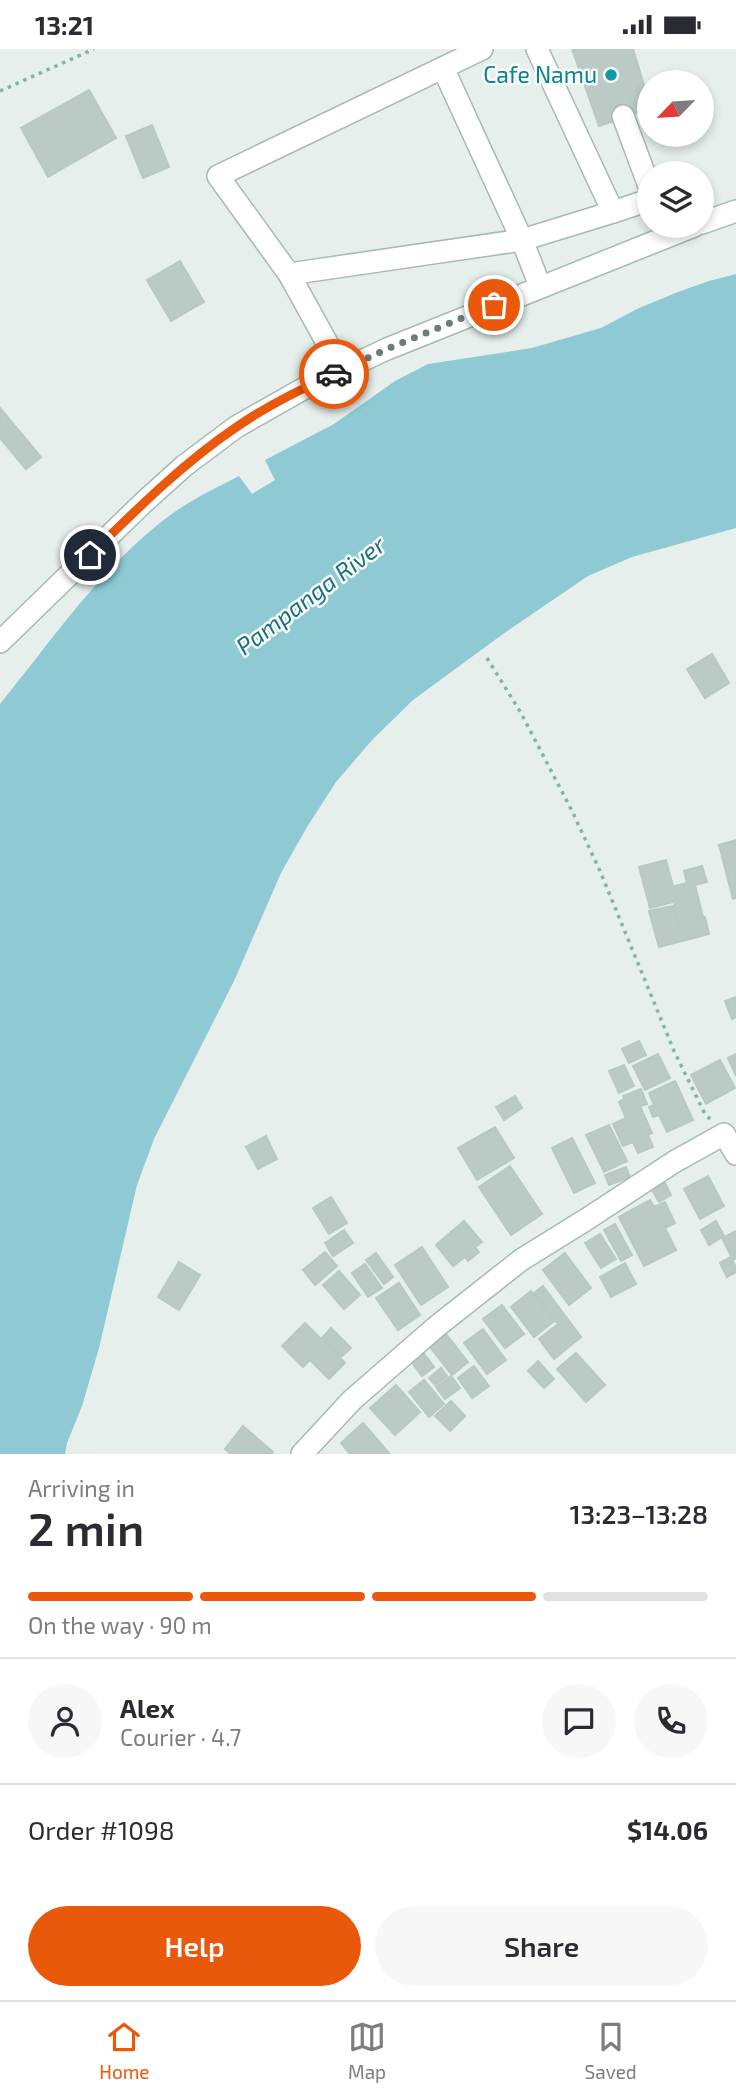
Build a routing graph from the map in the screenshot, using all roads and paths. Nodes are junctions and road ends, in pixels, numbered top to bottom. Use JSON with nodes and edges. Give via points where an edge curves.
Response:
{"nodes":[{"id":1,"x":94,"y":49,"type":"edge"},
{"id":2,"x":482,"y":49,"type":"edge"},
{"id":3,"x":537,"y":49,"type":"edge"},
{"id":4,"x":443,"y":68,"type":"junction"},
{"id":5,"x":0,"y":91,"type":"edge"},
{"id":6,"x":623,"y":116,"type":"dead end"},
{"id":7,"x":640,"y":161,"type":"edge"},
{"id":8,"x":637,"y":204,"type":"edge"},
{"id":9,"x":736,"y":211,"type":"edge"},
{"id":10,"x":613,"y":212,"type":"junction"},
{"id":11,"x":714,"y":219,"type":"edge"},
{"id":12,"x":663,"y":238,"type":"edge"},
{"id":13,"x":522,"y":240,"type":"junction"},
{"id":14,"x":289,"y":274,"type":"junction"},
{"id":15,"x":540,"y":286,"type":"junction"},
{"id":16,"x":342,"y":370,"type":"junction"},
{"id":17,"x":0,"y":642,"type":"edge"},
{"id":18,"x":486,"y":658,"type":"dead end"},
{"id":19,"x":730,"y":1131,"type":"edge"},
{"id":20,"x":736,"y":1154,"type":"edge"},
{"id":21,"x":302,"y":1454,"type":"edge"}],
"edges":[{"from":1,"to":5,"type":"path"},
{"from":2,"to":4,"type":"street"},
{"from":3,"to":10,"type":"street"},
{"from":4,"to":13,"type":"street"},
{"from":4,"to":14,"type":"street","via":[[218,176]]},
{"from":6,"to":7,"type":"street"},
{"from":8,"to":10,"type":"street"},
{"from":9,"to":11,"type":"street"},
{"from":10,"to":13,"type":"street"},
{"from":12,"to":15,"type":"street"},
{"from":13,"to":14,"type":"street"},
{"from":13,"to":15,"type":"street"},
{"from":14,"to":16,"type":"street"},
{"from":15,"to":16,"type":"street"},
{"from":16,"to":17,"type":"street","via":[[236,427],[184,466]]},
{"from":18,"to":19,"type":"path","via":[[521,713],[572,811],[705,1114]]},
{"from":19,"to":20,"type":"street"},
{"from":19,"to":21,"type":"street","via":[[521,1260],[352,1400]]}]}
